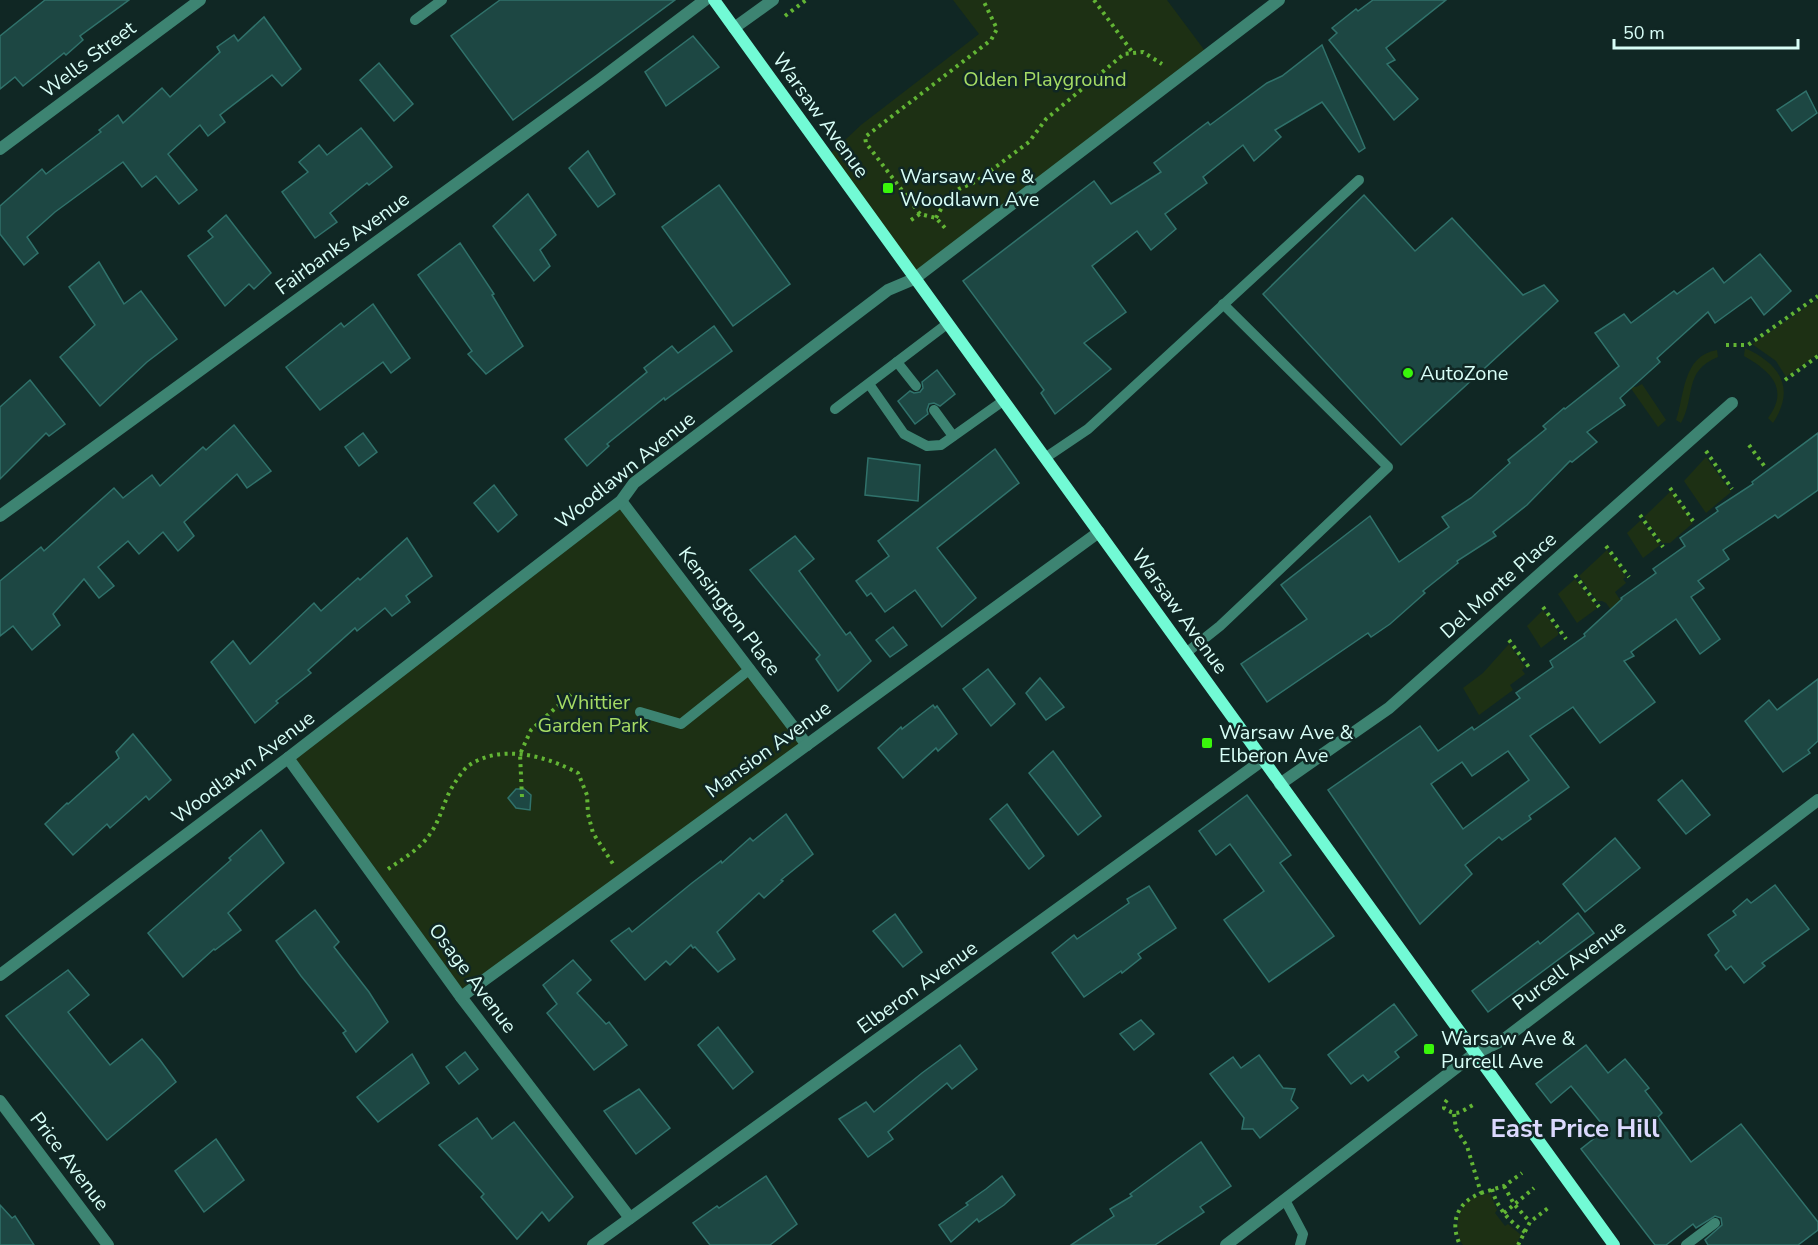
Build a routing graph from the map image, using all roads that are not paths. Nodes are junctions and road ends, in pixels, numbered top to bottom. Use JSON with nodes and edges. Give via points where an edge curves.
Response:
{"nodes":[{"id":1,"x":200,"y":0,"type":"edge"},
{"id":2,"x":442,"y":0,"type":"edge"},
{"id":3,"x":705,"y":0,"type":"edge"},
{"id":4,"x":714,"y":0,"type":"edge"},
{"id":5,"x":773,"y":0,"type":"edge"},
{"id":6,"x":1279,"y":0,"type":"edge"},
{"id":7,"x":415,"y":20,"type":"dead end"},
{"id":8,"x":734,"y":28,"type":"junction"},
{"id":9,"x":0,"y":149,"type":"edge"},
{"id":10,"x":1359,"y":180,"type":"dead end"},
{"id":11,"x":915,"y":279,"type":"junction"},
{"id":12,"x":1223,"y":304,"type":"junction"},
{"id":13,"x":947,"y":324,"type":"junction"},
{"id":14,"x":897,"y":362,"type":"junction"},
{"id":15,"x":869,"y":384,"type":"junction"},
{"id":16,"x":916,"y":386,"type":"dead end"},
{"id":17,"x":1003,"y":401,"type":"junction"},
{"id":18,"x":1732,"y":403,"type":"dead end"},
{"id":19,"x":835,"y":409,"type":"dead end"},
{"id":20,"x":934,"y":410,"type":"dead end"},
{"id":21,"x":953,"y":436,"type":"junction"},
{"id":22,"x":1045,"y":458,"type":"junction"},
{"id":23,"x":621,"y":501,"type":"junction"},
{"id":24,"x":0,"y":516,"type":"edge"},
{"id":25,"x":1099,"y":532,"type":"junction"},
{"id":26,"x":1186,"y":653,"type":"junction"},
{"id":27,"x":750,"y":669,"type":"junction"},
{"id":28,"x":640,"y":712,"type":"dead end"},
{"id":29,"x":807,"y":745,"type":"junction"},
{"id":30,"x":288,"y":758,"type":"junction"},
{"id":31,"x":1263,"y":760,"type":"junction"},
{"id":32,"x":1280,"y":784,"type":"junction"},
{"id":33,"x":1818,"y":800,"type":"edge"},
{"id":34,"x":0,"y":975,"type":"edge"},
{"id":35,"x":461,"y":997,"type":"junction"},
{"id":36,"x":1474,"y":1054,"type":"junction"},
{"id":37,"x":0,"y":1101,"type":"edge"},
{"id":38,"x":1285,"y":1200,"type":"junction"},
{"id":39,"x":630,"y":1218,"type":"junction"},
{"id":40,"x":1715,"y":1223,"type":"dead end"},
{"id":41,"x":108,"y":1245,"type":"edge"},
{"id":42,"x":593,"y":1245,"type":"edge"},
{"id":43,"x":1226,"y":1245,"type":"edge"},
{"id":44,"x":1300,"y":1245,"type":"edge"},
{"id":45,"x":1614,"y":1245,"type":"edge"},
{"id":46,"x":1686,"y":1245,"type":"edge"}],
"edges":[{"from":1,"to":9,"type":"street","name":"Wells Street"},
{"from":2,"to":7,"type":"lane"},
{"from":3,"to":24,"type":"street","name":"Fairbanks Avenue"},
{"from":4,"to":8,"type":"main road","name":"Warsaw Avenue"},
{"from":5,"to":8,"type":"street"},
{"from":6,"to":11,"type":"street","name":"Woodlawn Avenue"},
{"from":8,"to":11,"type":"main road","name":"Warsaw Avenue"},
{"from":10,"to":12,"type":"lane"},
{"from":11,"to":13,"type":"main road","name":"Warsaw Avenue"},
{"from":11,"to":23,"type":"street","name":"Woodlawn Avenue","via":[[888,290],[634,483]]},
{"from":12,"to":22,"type":"lane","via":[[1088,429]]},
{"from":12,"to":26,"type":"lane","via":[[1388,467],[1220,626]]},
{"from":13,"to":14,"type":"lane"},
{"from":13,"to":17,"type":"main road","name":"Warsaw Avenue"},
{"from":14,"to":15,"type":"lane"},
{"from":14,"to":16,"type":"lane"},
{"from":15,"to":19,"type":"lane"},
{"from":15,"to":21,"type":"lane","via":[[906,435],[927,446],[941,445]]},
{"from":17,"to":21,"type":"lane"},
{"from":17,"to":22,"type":"main road","name":"Warsaw Avenue"},
{"from":18,"to":32,"type":"street","name":"Del Monte Place","via":[[1389,708]]},
{"from":20,"to":21,"type":"lane"},
{"from":22,"to":25,"type":"main road","name":"Warsaw Avenue"},
{"from":23,"to":27,"type":"street","name":"Kensington Place"},
{"from":23,"to":30,"type":"street","name":"Woodlawn Avenue"},
{"from":25,"to":26,"type":"main road","name":"Warsaw Avenue"},
{"from":25,"to":29,"type":"street","name":"Mansion Avenue"},
{"from":26,"to":31,"type":"main road","name":"Warsaw Avenue"},
{"from":27,"to":28,"type":"lane","via":[[681,724]]},
{"from":27,"to":29,"type":"street","name":"Kensington Place"},
{"from":29,"to":35,"type":"street","name":"Mansion Avenue"},
{"from":30,"to":34,"type":"street","name":"Woodlawn Avenue"},
{"from":30,"to":35,"type":"street","name":"Osage Avenue"},
{"from":31,"to":32,"type":"main road","name":"Warsaw Avenue"},
{"from":31,"to":39,"type":"street","name":"Elberon Avenue"},
{"from":32,"to":36,"type":"main road","name":"Warsaw Avenue"},
{"from":33,"to":36,"type":"street","name":"Purcell Avenue","via":[[1503,1040]]},
{"from":35,"to":39,"type":"street","name":"Osage Avenue"},
{"from":36,"to":38,"type":"street","name":"Purcell Avenue"},
{"from":36,"to":45,"type":"main road","name":"Warsaw Avenue"},
{"from":37,"to":41,"type":"street","name":"Price Avenue"},
{"from":38,"to":43,"type":"street","name":"Purcell Avenue"},
{"from":38,"to":44,"type":"lane","via":[[1304,1234]]},
{"from":39,"to":42,"type":"street","name":"Elberon Avenue"},
{"from":40,"to":46,"type":"lane"}]}
